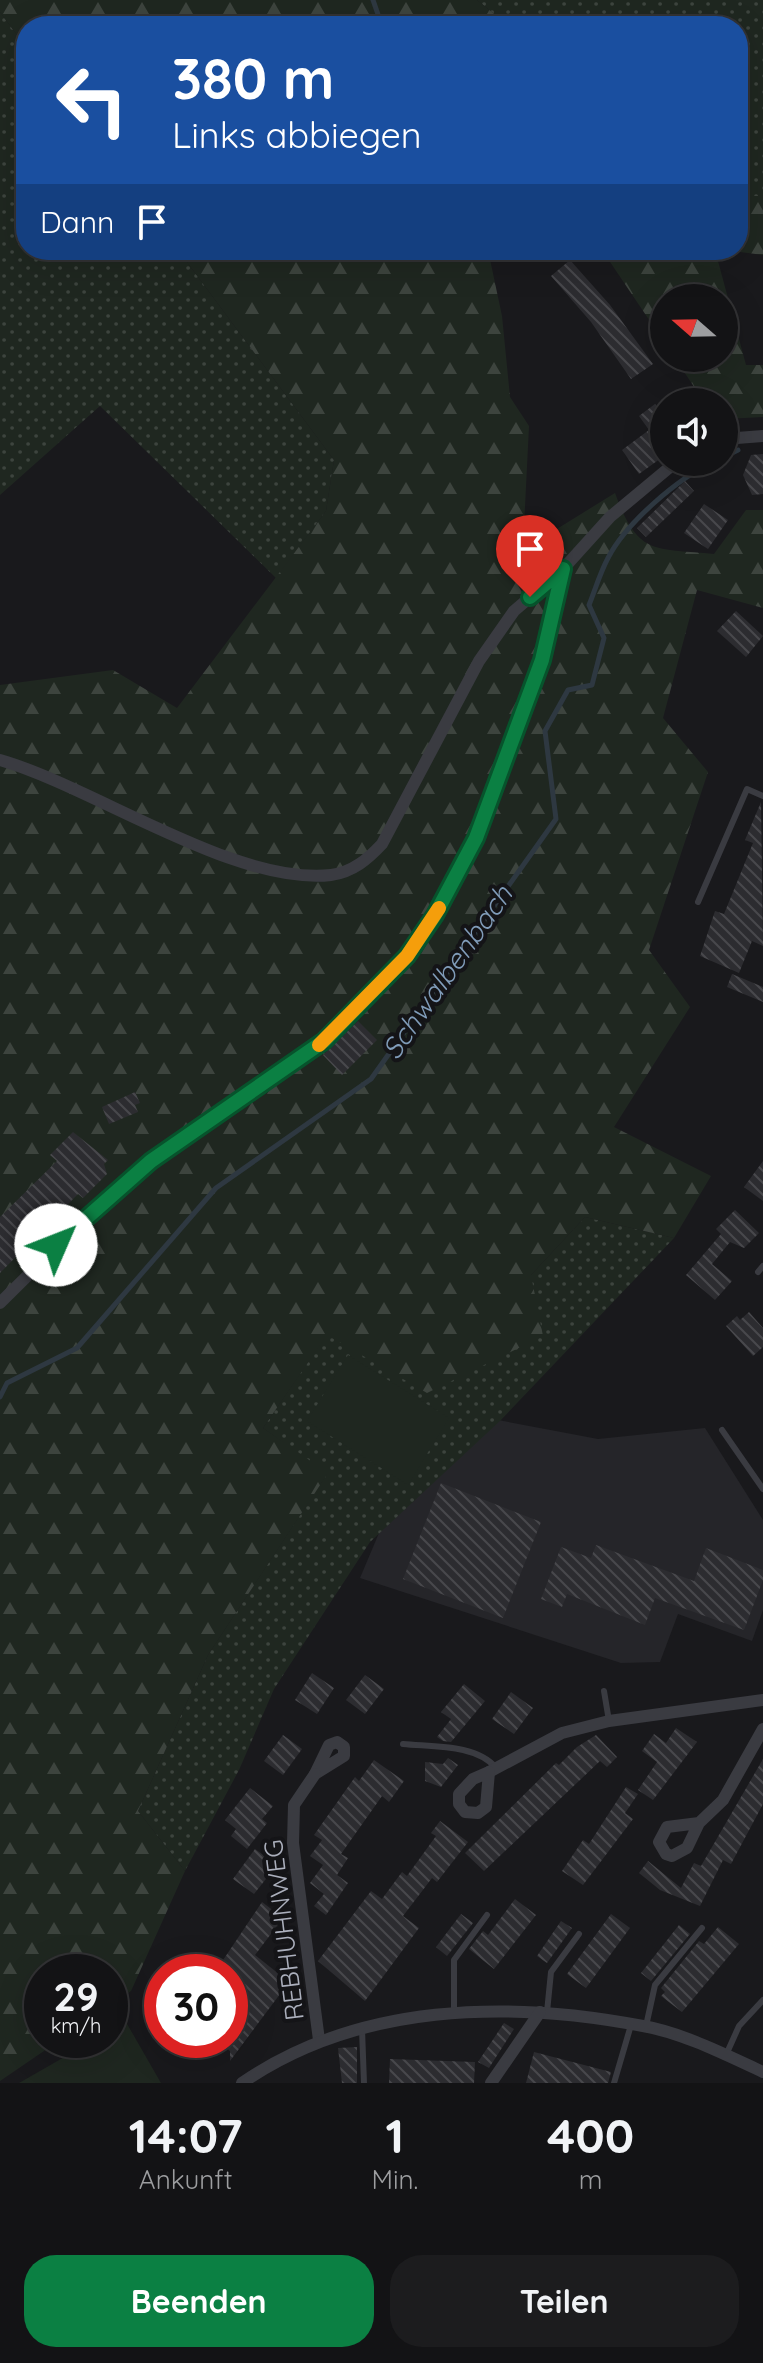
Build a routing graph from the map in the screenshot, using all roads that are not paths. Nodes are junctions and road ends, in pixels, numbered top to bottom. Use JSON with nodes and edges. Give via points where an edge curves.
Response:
{"nodes":[{"id":1,"x":763,"y":436,"type":"edge"},
{"id":2,"x":738,"y":438,"type":"edge"},
{"id":3,"x":659,"y":476,"type":"edge"},
{"id":4,"x":563,"y":569,"type":"junction"},
{"id":5,"x":0,"y":760,"type":"edge"},
{"id":6,"x":763,"y":796,"type":"edge"},
{"id":7,"x":698,"y":902,"type":"dead end"},
{"id":8,"x":0,"y":1303,"type":"edge"},
{"id":9,"x":722,"y":1430,"type":"dead end"},
{"id":10,"x":763,"y":1489,"type":"edge"},
{"id":11,"x":604,"y":1691,"type":"dead end"},
{"id":12,"x":763,"y":1700,"type":"edge"},
{"id":13,"x":609,"y":1721,"type":"junction"},
{"id":14,"x":763,"y":1729,"type":"edge"},
{"id":15,"x":403,"y":1744,"type":"dead end"},
{"id":16,"x":493,"y":1770,"type":"joint"},
{"id":17,"x":315,"y":1774,"type":"dead end"},
{"id":18,"x":699,"y":1823,"type":"dead end"},
{"id":19,"x":487,"y":1915,"type":"dead end"},
{"id":20,"x":702,"y":1928,"type":"dead end"},
{"id":21,"x":579,"y":1934,"type":"dead end"},
{"id":22,"x":763,"y":2000,"type":"edge"},
{"id":23,"x":544,"y":2012,"type":"junction"},
{"id":24,"x":454,"y":2014,"type":"junction"},
{"id":25,"x":631,"y":2024,"type":"junction"},
{"id":26,"x":362,"y":2026,"type":"junction"},
{"id":27,"x":646,"y":2026,"type":"junction"},
{"id":28,"x":319,"y":2040,"type":"junction"},
{"id":29,"x":726,"y":2055,"type":"junction"},
{"id":30,"x":763,"y":2072,"type":"edge"},
{"id":31,"x":242,"y":2083,"type":"edge"},
{"id":32,"x":364,"y":2083,"type":"edge"},
{"id":33,"x":491,"y":2083,"type":"edge"},
{"id":34,"x":614,"y":2083,"type":"edge"}],
"edges":[{"from":1,"to":2,"type":"street"},
{"from":3,"to":4,"type":"street","via":[[610,517]]},
{"from":4,"to":5,"type":"street","via":[[514,611],[479,661],[382,844],[368,860],[342,872],[280,871],[236,858],[123,813],[39,771]]},
{"from":4,"to":8,"type":"street","via":[[542,660],[476,838],[407,956],[324,1041],[151,1161]]},
{"from":6,"to":7,"type":"lane","via":[[747,789]]},
{"from":9,"to":10,"type":"lane"},
{"from":11,"to":13,"type":"lane"},
{"from":12,"to":13,"type":"street"},
{"from":13,"to":16,"type":"street","via":[[562,1733]]},
{"from":14,"to":18,"type":"street","via":[[723,1800]]},
{"from":15,"to":16,"type":"lane","via":[[465,1751],[489,1759]]},
{"from":17,"to":28,"type":"street","name":"REBHUHNWEG","via":[[294,1805],[293,1843]]},
{"from":19,"to":24,"type":"lane","via":[[454,1960]]},
{"from":20,"to":27,"type":"lane","via":[[655,1985]]},
{"from":21,"to":23,"type":"lane","via":[[551,1972]]},
{"from":22,"to":29,"type":"lane","via":[[739,2026]]},
{"from":23,"to":24,"type":"street"},
{"from":23,"to":25,"type":"street"},
{"from":23,"to":33,"type":"street"},
{"from":24,"to":26,"type":"street"},
{"from":25,"to":27,"type":"street"},
{"from":25,"to":34,"type":"lane"},
{"from":26,"to":28,"type":"street"},
{"from":26,"to":32,"type":"lane"},
{"from":27,"to":29,"type":"street"},
{"from":28,"to":31,"type":"street"},
{"from":29,"to":30,"type":"street"}]}
